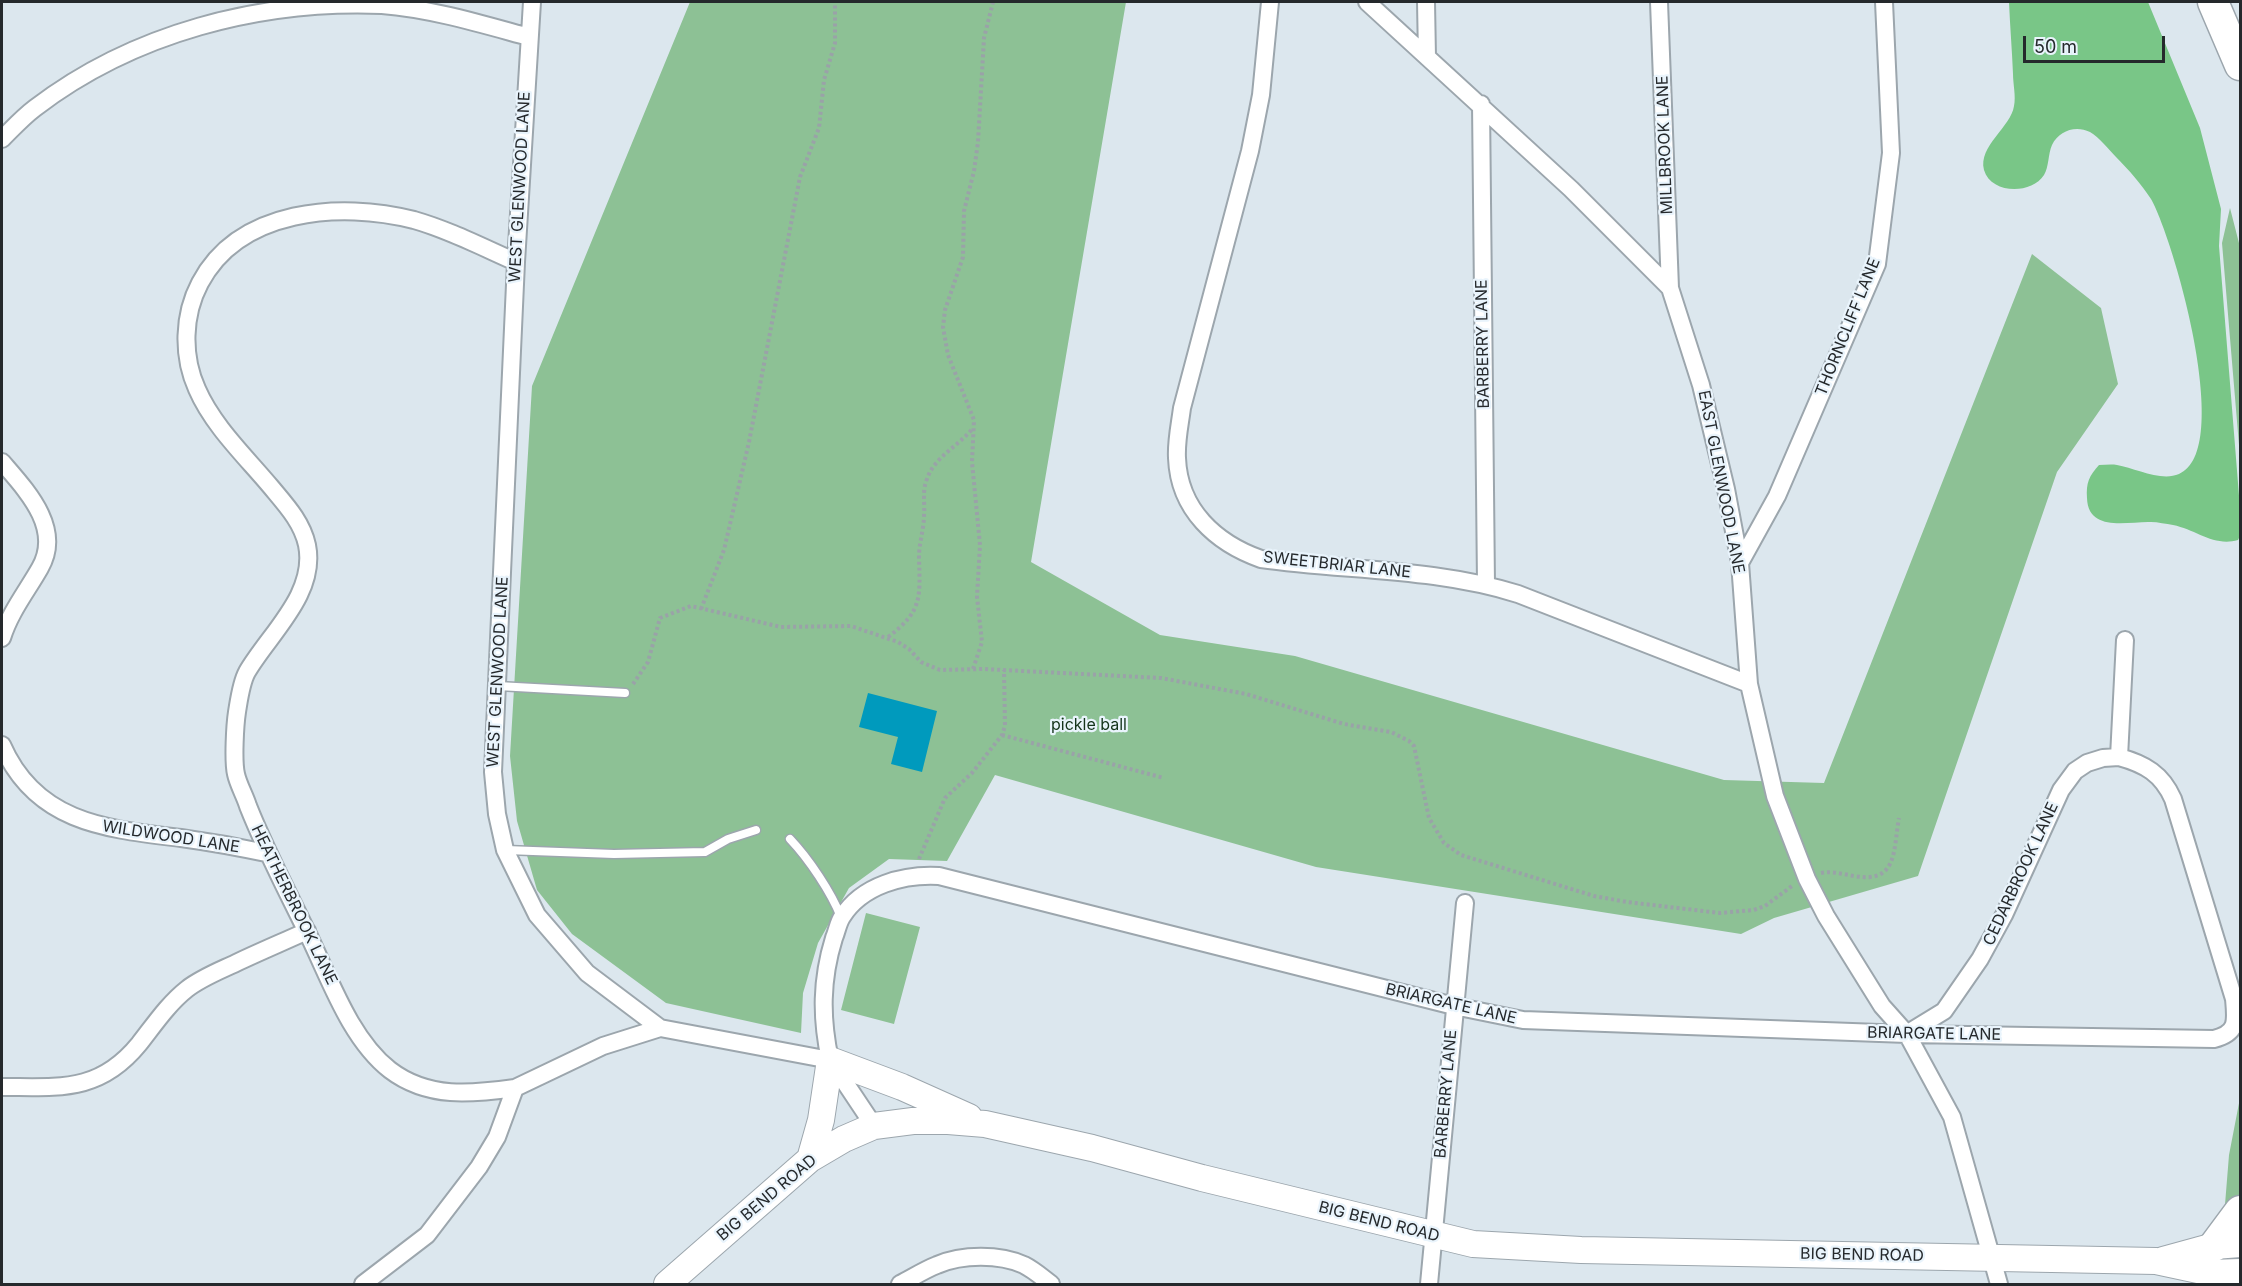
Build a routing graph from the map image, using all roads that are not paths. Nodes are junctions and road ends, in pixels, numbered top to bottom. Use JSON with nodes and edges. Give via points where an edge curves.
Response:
{"nodes":[{"id":1,"x":532,"y":2,"type":"edge"},
{"id":2,"x":1270,"y":2,"type":"edge"},
{"id":3,"x":1367,"y":2,"type":"edge"},
{"id":4,"x":1426,"y":2,"type":"edge"},
{"id":5,"x":1659,"y":2,"type":"edge"},
{"id":6,"x":1884,"y":2,"type":"edge"},
{"id":7,"x":2213,"y":2,"type":"edge"},
{"id":8,"x":529,"y":37,"type":"junction"},
{"id":9,"x":1427,"y":57,"type":"junction"},
{"id":10,"x":2241,"y":65,"type":"edge"},
{"id":11,"x":1481,"y":104,"type":"junction"},
{"id":12,"x":2,"y":139,"type":"edge"},
{"id":13,"x":516,"y":262,"type":"junction"},
{"id":14,"x":1670,"y":288,"type":"junction"},
{"id":15,"x":2,"y":462,"type":"edge"},
{"id":16,"x":1740,"y":563,"type":"junction"},
{"id":17,"x":1485,"y":584,"type":"junction"},
{"id":18,"x":2,"y":638,"type":"edge"},
{"id":19,"x":2125,"y":640,"type":"dead end"},
{"id":20,"x":1749,"y":684,"type":"junction"},
{"id":21,"x":498,"y":686,"type":"junction"},
{"id":22,"x":625,"y":693,"type":"road end"},
{"id":23,"x":2,"y":745,"type":"edge"},
{"id":24,"x":2119,"y":757,"type":"junction"},
{"id":25,"x":756,"y":830,"type":"dead end"},
{"id":26,"x":790,"y":839,"type":"dead end"},
{"id":27,"x":506,"y":850,"type":"junction"},
{"id":28,"x":266,"y":853,"type":"junction"},
{"id":29,"x":1465,"y":903,"type":"dead end"},
{"id":30,"x":842,"y":917,"type":"junction"},
{"id":31,"x":307,"y":931,"type":"junction"},
{"id":32,"x":1454,"y":1006,"type":"junction"},
{"id":33,"x":660,"y":1028,"type":"junction"},
{"id":34,"x":1907,"y":1034,"type":"junction"},
{"id":35,"x":830,"y":1060,"type":"junction"},
{"id":36,"x":2,"y":1087,"type":"edge"},
{"id":37,"x":515,"y":1088,"type":"junction"},
{"id":38,"x":985,"y":1124,"type":"junction"},
{"id":39,"x":874,"y":1126,"type":"junction"},
{"id":40,"x":810,"y":1159,"type":"junction"},
{"id":41,"x":2241,"y":1210,"type":"edge"},
{"id":42,"x":1434,"y":1236,"type":"junction"},
{"id":43,"x":2227,"y":1245,"type":"edge"},
{"id":44,"x":1993,"y":1258,"type":"junction"},
{"id":45,"x":2156,"y":1262,"type":"junction"},
{"id":46,"x":2241,"y":1272,"type":"edge"},
{"id":47,"x":363,"y":1284,"type":"edge"},
{"id":48,"x":667,"y":1284,"type":"edge"},
{"id":49,"x":900,"y":1284,"type":"edge"},
{"id":50,"x":1051,"y":1284,"type":"edge"},
{"id":51,"x":1429,"y":1284,"type":"edge"},
{"id":52,"x":1999,"y":1284,"type":"edge"}],
"edges":[{"from":1,"to":8,"type":"street","name":"WEST GLENWOOD LANE"},
{"from":2,"to":17,"type":"street","name":"SWEETBRIAR LANE","via":[[1261,95],[1250,152],[1182,408],[1177,459],[1181,484],[1200,519],[1218,537],[1261,559]]},
{"from":3,"to":9,"type":"street","name":"EAST GLENWOOD LANE"},
{"from":4,"to":9,"type":"street"},
{"from":5,"to":14,"type":"street","name":"MILLBROOK LANE"},
{"from":6,"to":16,"type":"street","name":"THORNCLIFF LANE","via":[[1891,153],[1877,264],[1777,496]]},
{"from":7,"to":10,"type":"highway"},
{"from":8,"to":12,"type":"street","via":[[446,15],[384,5],[329,3],[273,8],[152,40],[97,67],[35,108]]},
{"from":8,"to":13,"type":"street","name":"WEST GLENWOOD LANE"},
{"from":9,"to":11,"type":"street","name":"EAST GLENWOOD LANE"},
{"from":11,"to":14,"type":"street","name":"EAST GLENWOOD LANE"},
{"from":11,"to":17,"type":"street","name":"BARBERRY LANE"},
{"from":13,"to":21,"type":"street","name":"WEST GLENWOOD LANE"},
{"from":13,"to":28,"type":"street","name":"HEATHERBROOK LANE","via":[[412,220],[364,213],[324,213],[258,227],[228,246],[208,267],[195,293],[186,341],[196,388],[210,413],[290,509],[308,548],[303,586],[245,676],[236,715],[236,772]]},
{"from":14,"to":16,"type":"street","name":"EAST GLENWOOD LANE","via":[[1701,385]]},
{"from":15,"to":18,"type":"street","via":[[40,512],[46,550],[42,566],[14,610]]},
{"from":16,"to":20,"type":"street","name":"EAST GLENWOOD LANE"},
{"from":17,"to":20,"type":"street","name":"SWEETBRIAR LANE"},
{"from":19,"to":24,"type":"street"},
{"from":20,"to":34,"type":"street","name":"EAST GLENWOOD LANE","via":[[1775,796],[1807,879],[1882,1006]]},
{"from":21,"to":22,"type":"lane"},
{"from":21,"to":27,"type":"street","name":"WEST GLENWOOD LANE","via":[[493,772],[496,814]]},
{"from":23,"to":28,"type":"street","name":"WILDWOOD LANE","via":[[15,772],[28,786],[79,820],[105,828]]},
{"from":24,"to":34,"type":"street","name":"CEDARBROOK LANE","via":[[2087,763],[2075,771],[2061,790],[1980,959],[1944,1011]]},
{"from":24,"to":34,"type":"street","name":"BRIARGATE LANE","via":[[2153,771],[2167,785],[2173,799],[2234,999],[2235,1022],[2231,1031],[2214,1039]]},
{"from":25,"to":27,"type":"lane","via":[[705,852]]},
{"from":26,"to":30,"type":"lane"},
{"from":27,"to":33,"type":"street","name":"WEST GLENWOOD LANE","via":[[537,915],[588,973]]},
{"from":28,"to":31,"type":"street","name":"HEATHERBROOK LANE"},
{"from":29,"to":32,"type":"street","name":"BARBERRY LANE"},
{"from":30,"to":32,"type":"street","name":"BRIARGATE LANE","via":[[859,897],[877,887],[918,875],[939,876]]},
{"from":30,"to":35,"type":"street","name":"BRIARGATE LANE","via":[[825,974],[823,1027]]},
{"from":31,"to":36,"type":"street","via":[[209,975],[187,989],[131,1054],[112,1070],[88,1082],[62,1087]]},
{"from":31,"to":37,"type":"street","name":"HEATHERBROOK LANE","via":[[352,1026],[373,1055],[393,1072],[421,1087],[445,1093]]},
{"from":32,"to":34,"type":"street","name":"BRIARGATE LANE","via":[[1523,1020]]},
{"from":32,"to":42,"type":"street","name":"BARBERRY LANE"},
{"from":33,"to":35,"type":"street","name":"WEST GLENWOOD LANE"},
{"from":33,"to":37,"type":"street","name":"HEATHERBROOK LANE","via":[[603,1046]]},
{"from":34,"to":44,"type":"street","name":"EAST GLENWOOD LANE","via":[[1952,1116]]},
{"from":35,"to":38,"type":"main road"},
{"from":35,"to":39,"type":"street"},
{"from":35,"to":40,"type":"main road","via":[[821,1120]]},
{"from":37,"to":47,"type":"street","via":[[497,1137],[473,1176],[427,1235]]},
{"from":38,"to":39,"type":"main road","name":"BIG BEND ROAD","via":[[913,1121]]},
{"from":38,"to":42,"type":"main road","name":"BIG BEND ROAD"},
{"from":39,"to":40,"type":"main road","name":"BIG BEND ROAD"},
{"from":40,"to":48,"type":"main road","name":"BIG BEND ROAD"},
{"from":41,"to":43,"type":"highway"},
{"from":42,"to":44,"type":"main road","name":"BIG BEND ROAD","via":[[1473,1244],[1549,1249]]},
{"from":42,"to":51,"type":"street","name":"BARBERRY LANE"},
{"from":43,"to":45,"type":"main road","name":"BIG BEND ROAD"},
{"from":44,"to":45,"type":"main road","name":"BIG BEND ROAD"},
{"from":44,"to":52,"type":"street","name":"EAST GLENWOOD LANE"},
{"from":45,"to":46,"type":"main road","name":"BIG BEND ROAD","via":[[2212,1273]]},
{"from":49,"to":50,"type":"street","via":[[937,1265],[974,1257],[1015,1262]]}]}
